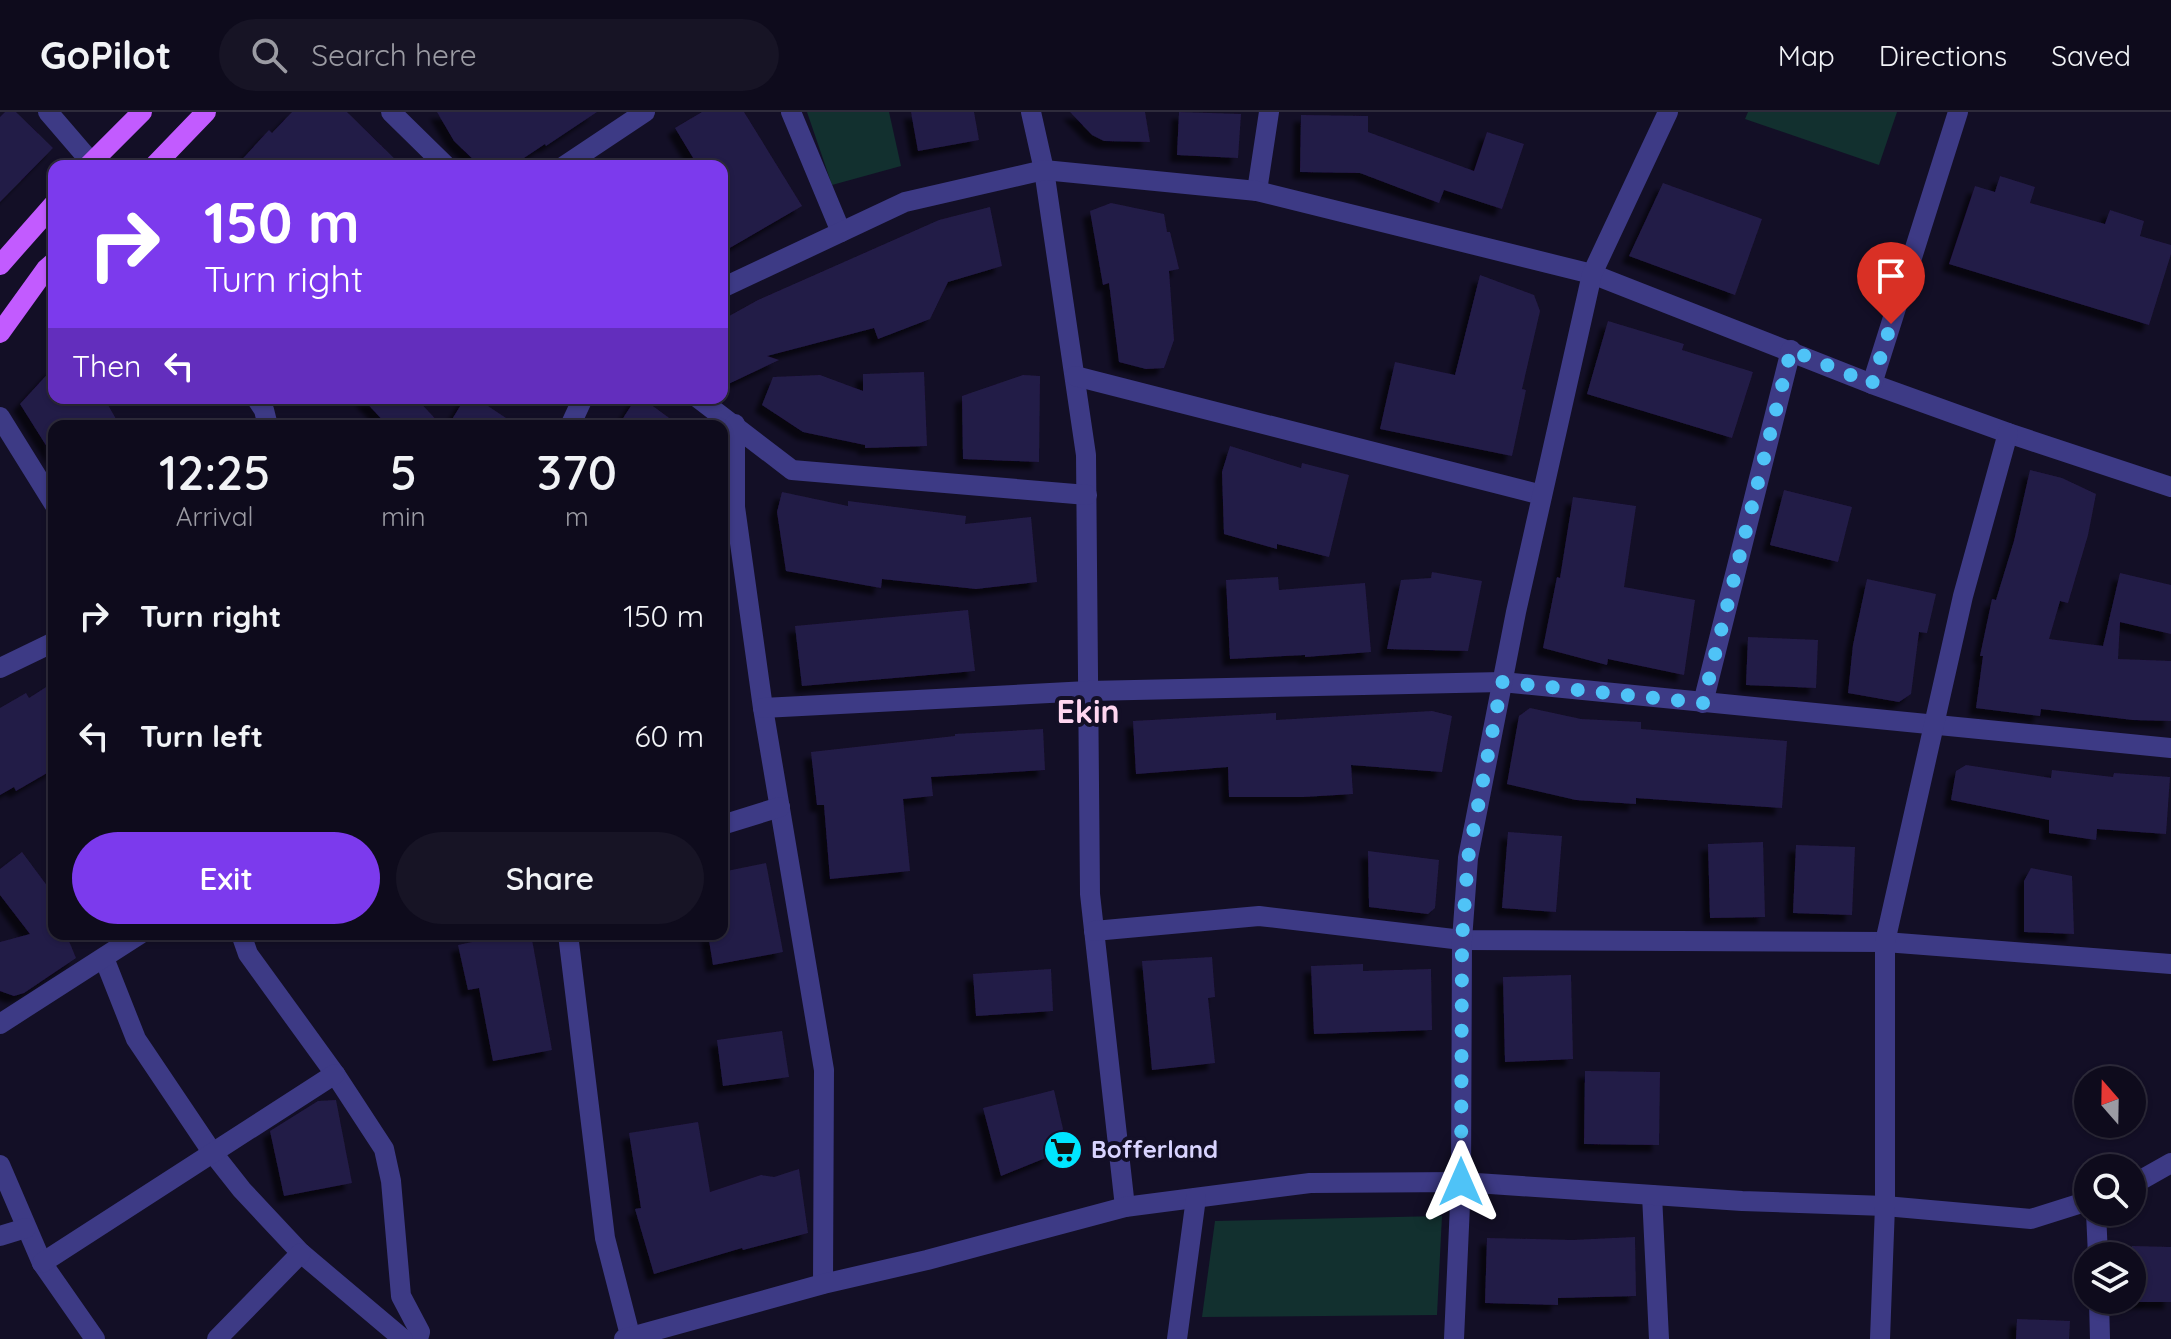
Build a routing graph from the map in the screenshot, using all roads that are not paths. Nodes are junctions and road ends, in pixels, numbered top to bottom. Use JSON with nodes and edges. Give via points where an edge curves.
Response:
{"nodes":[{"id":1,"x":48,"y":112,"type":"edge"},
{"id":2,"x":142,"y":112,"type":"edge"},
{"id":3,"x":206,"y":112,"type":"edge"},
{"id":4,"x":391,"y":112,"type":"edge"},
{"id":5,"x":645,"y":112,"type":"edge"},
{"id":6,"x":791,"y":112,"type":"edge"},
{"id":7,"x":1031,"y":112,"type":"edge"},
{"id":8,"x":1269,"y":112,"type":"edge"},
{"id":9,"x":1668,"y":112,"type":"edge"},
{"id":10,"x":1958,"y":112,"type":"edge"},
{"id":11,"x":86,"y":160,"type":"edge"},
{"id":12,"x":93,"y":160,"type":"edge"},
{"id":13,"x":160,"y":160,"type":"edge"},
{"id":14,"x":440,"y":160,"type":"edge"},
{"id":15,"x":573,"y":160,"type":"edge"},
{"id":16,"x":1044,"y":170,"type":"junction"},
{"id":17,"x":1257,"y":191,"type":"junction"},
{"id":18,"x":48,"y":211,"type":"edge"},
{"id":19,"x":841,"y":232,"type":"junction"},
{"id":20,"x":0,"y":265,"type":"edge"},
{"id":21,"x":48,"y":267,"type":"edge"},
{"id":22,"x":1592,"y":274,"type":"junction"},
{"id":23,"x":728,"y":285,"type":"edge"},
{"id":24,"x":0,"y":333,"type":"edge"},
{"id":25,"x":1791,"y":350,"type":"junction"},
{"id":26,"x":1075,"y":376,"type":"junction"},
{"id":27,"x":1872,"y":384,"type":"junction"},
{"id":28,"x":707,"y":404,"type":"edge"},
{"id":29,"x":0,"y":417,"type":"edge"},
{"id":30,"x":735,"y":424,"type":"junction"},
{"id":31,"x":2008,"y":433,"type":"junction"},
{"id":32,"x":2171,"y":487,"type":"edge"},
{"id":33,"x":48,"y":494,"type":"edge"},
{"id":34,"x":1087,"y":495,"type":"junction"},
{"id":35,"x":1542,"y":495,"type":"junction"},
{"id":36,"x":48,"y":645,"type":"edge"},
{"id":37,"x":0,"y":668,"type":"edge"},
{"id":38,"x":1502,"y":682,"type":"junction"},
{"id":39,"x":1088,"y":691,"type":"junction"},
{"id":40,"x":1703,"y":703,"type":"junction"},
{"id":41,"x":763,"y":708,"type":"junction"},
{"id":42,"x":1933,"y":726,"type":"junction"},
{"id":43,"x":2171,"y":748,"type":"edge"},
{"id":44,"x":780,"y":807,"type":"junction"},
{"id":45,"x":728,"y":823,"type":"edge"},
{"id":46,"x":1094,"y":931,"type":"junction"},
{"id":47,"x":131,"y":940,"type":"edge"},
{"id":48,"x":243,"y":940,"type":"edge"},
{"id":49,"x":569,"y":940,"type":"edge"},
{"id":50,"x":1462,"y":940,"type":"junction"},
{"id":51,"x":1885,"y":942,"type":"junction"},
{"id":52,"x":104,"y":958,"type":"junction"},
{"id":53,"x":2171,"y":964,"type":"edge"},
{"id":54,"x":0,"y":1024,"type":"edge"},
{"id":55,"x":335,"y":1074,"type":"junction"},
{"id":56,"x":212,"y":1152,"type":"junction"},
{"id":57,"x":2171,"y":1163,"type":"edge"},
{"id":58,"x":0,"y":1165,"type":"edge"},
{"id":59,"x":2146,"y":1177,"type":"edge"},
{"id":60,"x":1461,"y":1182,"type":"junction"},
{"id":61,"x":1652,"y":1195,"type":"junction"},
{"id":62,"x":1196,"y":1198,"type":"junction"},
{"id":63,"x":2074,"y":1205,"type":"edge"},
{"id":64,"x":1885,"y":1206,"type":"junction"},
{"id":65,"x":1125,"y":1207,"type":"junction"},
{"id":66,"x":26,"y":1228,"type":"junction"},
{"id":67,"x":0,"y":1236,"type":"edge"},
{"id":68,"x":301,"y":1253,"type":"junction"},
{"id":69,"x":42,"y":1263,"type":"junction"},
{"id":70,"x":823,"y":1284,"type":"junction"},
{"id":71,"x":2099,"y":1314,"type":"edge"},
{"id":72,"x":628,"y":1338,"type":"edge"},
{"id":73,"x":95,"y":1339,"type":"edge"},
{"id":74,"x":217,"y":1339,"type":"edge"},
{"id":75,"x":403,"y":1339,"type":"edge"},
{"id":76,"x":418,"y":1339,"type":"edge"},
{"id":77,"x":1177,"y":1339,"type":"edge"},
{"id":78,"x":1454,"y":1339,"type":"edge"},
{"id":79,"x":1659,"y":1339,"type":"edge"},
{"id":80,"x":1880,"y":1339,"type":"edge"},
{"id":81,"x":2100,"y":1339,"type":"edge"}],
"edges":[{"from":1,"to":11,"type":"street"},
{"from":2,"to":12,"type":"main road"},
{"from":3,"to":13,"type":"main road"},
{"from":4,"to":14,"type":"street"},
{"from":5,"to":15,"type":"street"},
{"from":6,"to":19,"type":"street"},
{"from":7,"to":16,"type":"street"},
{"from":8,"to":17,"type":"street"},
{"from":9,"to":22,"type":"street"},
{"from":10,"to":27,"type":"street"},
{"from":16,"to":17,"type":"street"},
{"from":16,"to":19,"type":"street","via":[[905,202]]},
{"from":16,"to":26,"type":"street"},
{"from":17,"to":22,"type":"street"},
{"from":18,"to":20,"type":"main road"},
{"from":19,"to":23,"type":"street"},
{"from":21,"to":24,"type":"main road"},
{"from":22,"to":25,"type":"street"},
{"from":22,"to":35,"type":"street"},
{"from":25,"to":27,"type":"street"},
{"from":25,"to":40,"type":"street"},
{"from":26,"to":34,"type":"street"},
{"from":26,"to":35,"type":"street"},
{"from":27,"to":31,"type":"street"},
{"from":28,"to":30,"type":"street"},
{"from":29,"to":33,"type":"street"},
{"from":30,"to":34,"type":"street","via":[[792,470]]},
{"from":30,"to":41,"type":"street","via":[[735,507]]},
{"from":31,"to":32,"type":"street"},
{"from":31,"to":42,"type":"street"},
{"from":34,"to":39,"type":"street"},
{"from":35,"to":38,"type":"street"},
{"from":36,"to":37,"type":"street"},
{"from":38,"to":39,"type":"street"},
{"from":38,"to":40,"type":"street"},
{"from":38,"to":50,"type":"street","via":[[1468,858]]},
{"from":39,"to":41,"type":"street"},
{"from":39,"to":46,"type":"street"},
{"from":40,"to":42,"type":"street"},
{"from":41,"to":44,"type":"street"},
{"from":42,"to":43,"type":"street"},
{"from":42,"to":51,"type":"street"},
{"from":44,"to":45,"type":"street"},
{"from":44,"to":70,"type":"street","via":[[824,1070]]},
{"from":46,"to":50,"type":"street","via":[[1259,916]]},
{"from":46,"to":65,"type":"street"},
{"from":47,"to":52,"type":"street"},
{"from":48,"to":55,"type":"street"},
{"from":49,"to":72,"type":"street","via":[[605,1238]]},
{"from":50,"to":51,"type":"street"},
{"from":50,"to":60,"type":"street"},
{"from":51,"to":53,"type":"street"},
{"from":51,"to":64,"type":"street"},
{"from":52,"to":54,"type":"street"},
{"from":52,"to":56,"type":"street","via":[[136,1039]]},
{"from":55,"to":56,"type":"street"},
{"from":55,"to":76,"type":"street","via":[[384,1149],[401,1296],[420,1332]]},
{"from":56,"to":68,"type":"street"},
{"from":56,"to":69,"type":"street"},
{"from":57,"to":59,"type":"street"},
{"from":58,"to":66,"type":"street"},
{"from":60,"to":61,"type":"street"},
{"from":60,"to":62,"type":"street","via":[[1310,1183]]},
{"from":60,"to":78,"type":"street"},
{"from":61,"to":64,"type":"street"},
{"from":61,"to":79,"type":"street"},
{"from":62,"to":65,"type":"street"},
{"from":62,"to":77,"type":"street"},
{"from":63,"to":64,"type":"street","via":[[2031,1219]]},
{"from":64,"to":80,"type":"street"},
{"from":65,"to":70,"type":"street"},
{"from":66,"to":67,"type":"street"},
{"from":66,"to":69,"type":"street"},
{"from":68,"to":74,"type":"street"},
{"from":68,"to":75,"type":"street"},
{"from":69,"to":73,"type":"street"},
{"from":70,"to":72,"type":"street"},
{"from":71,"to":81,"type":"street"}]}
